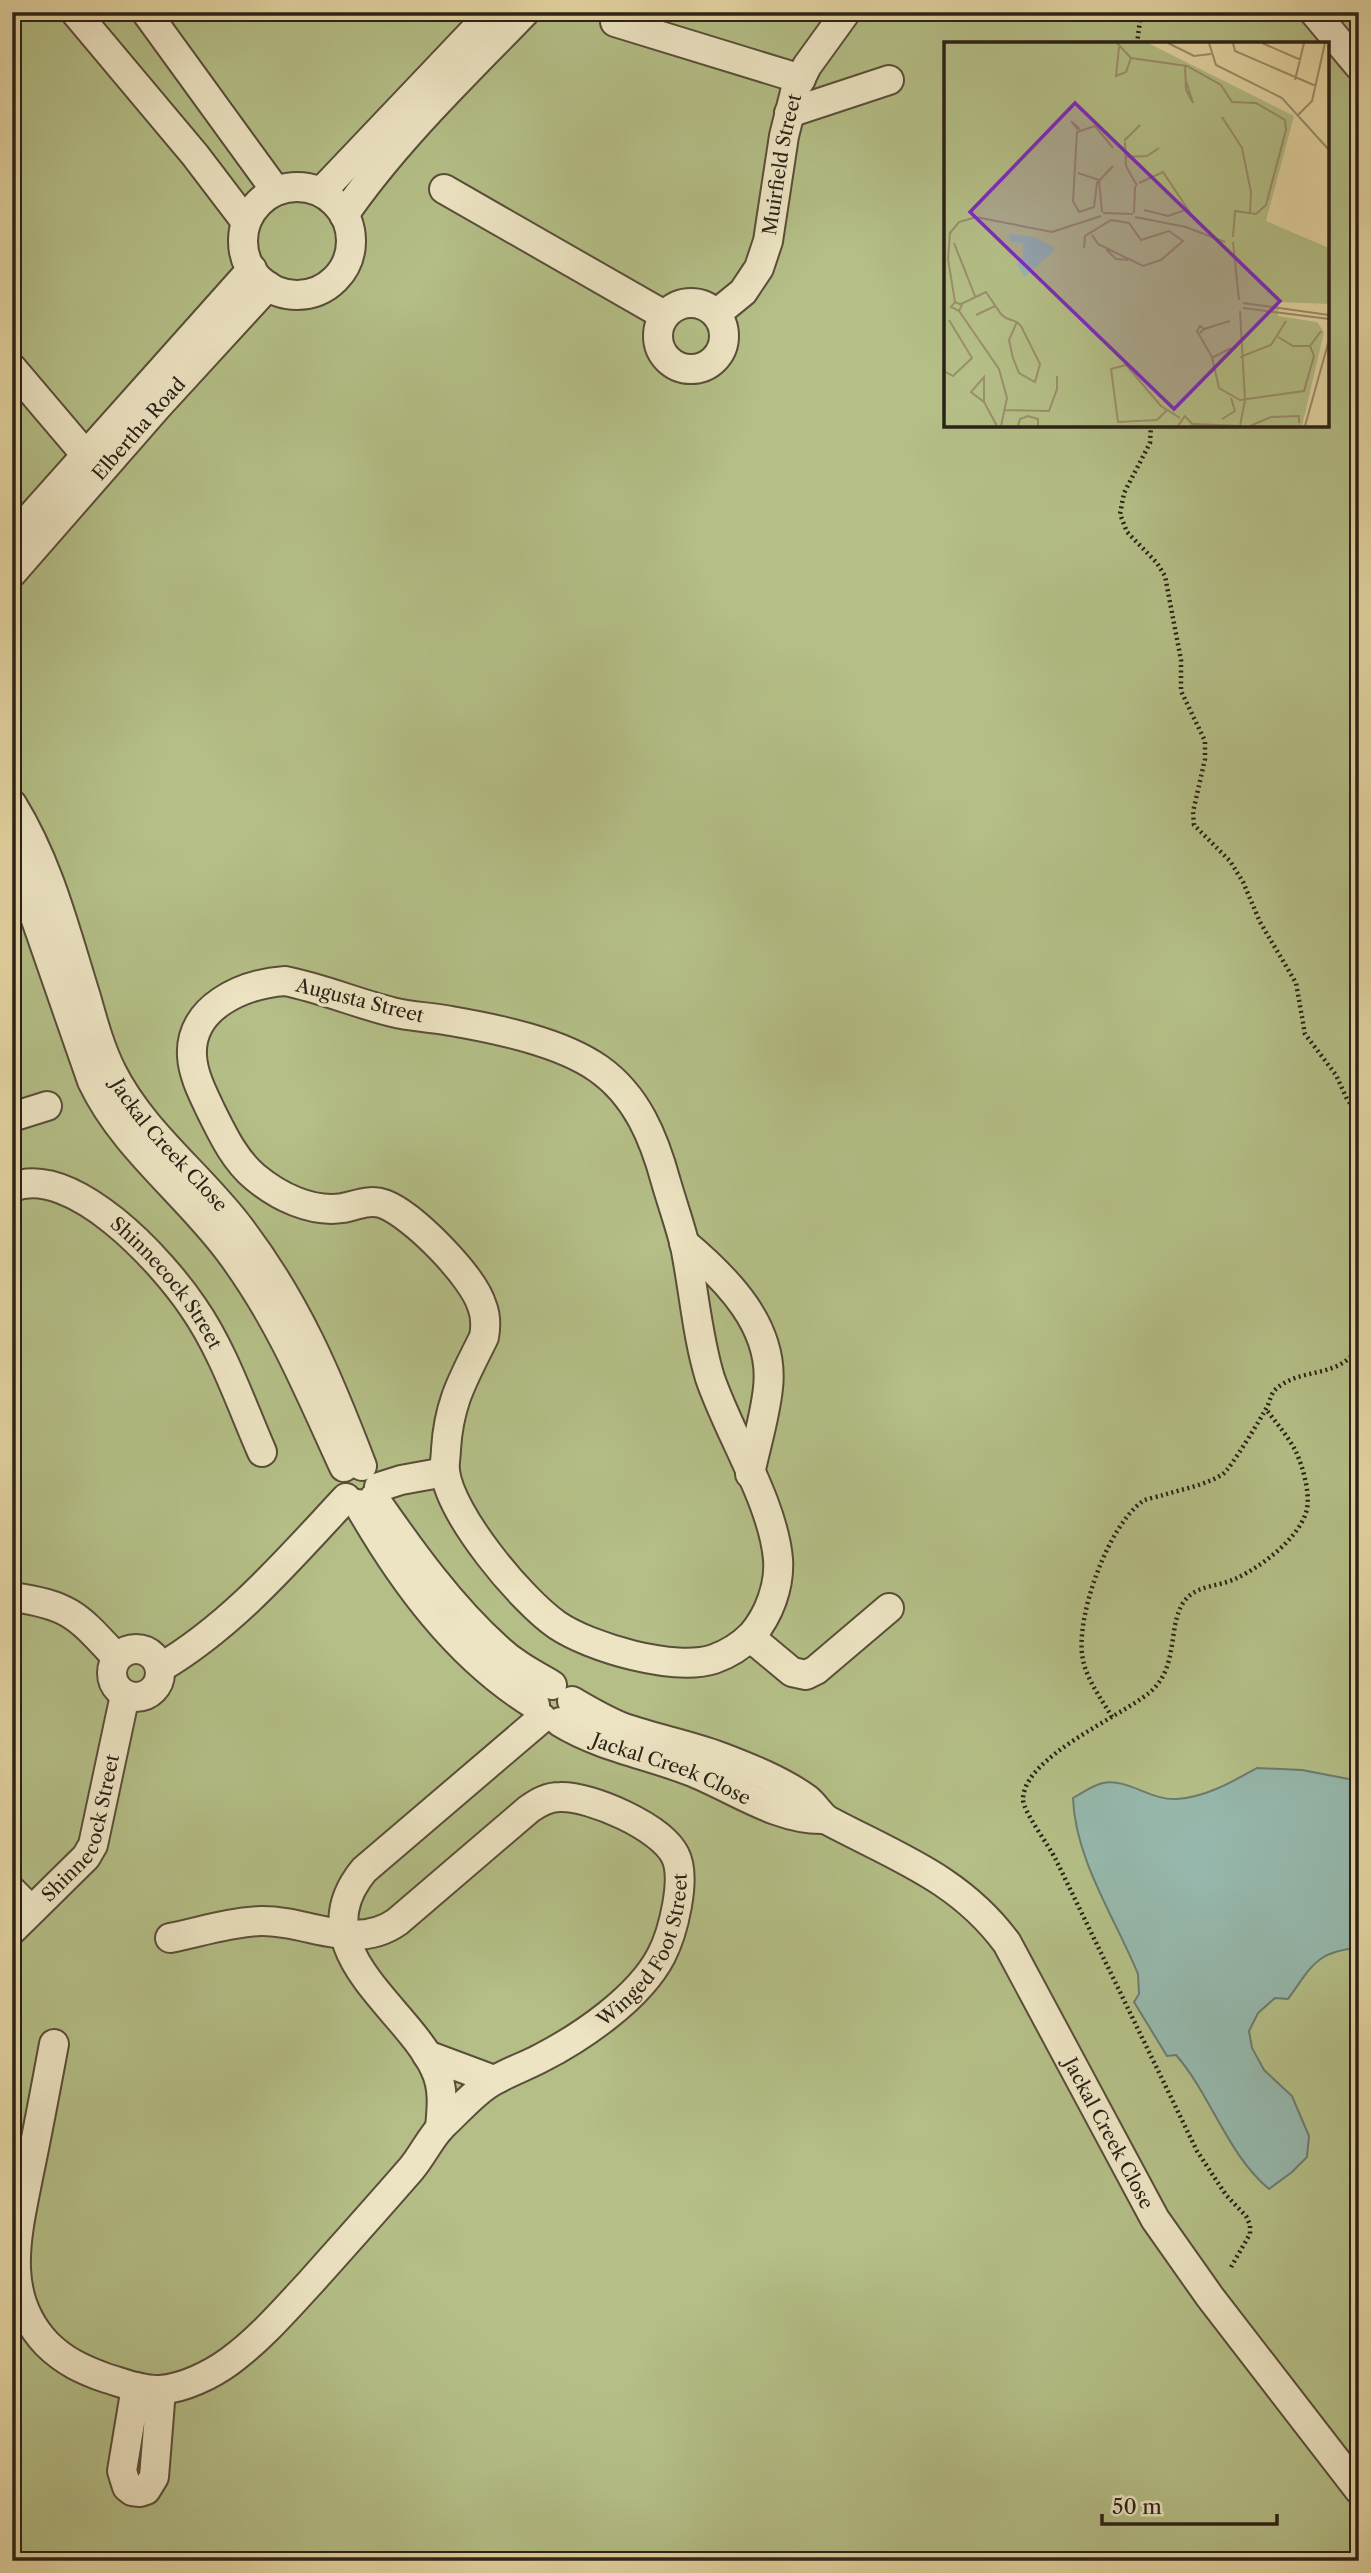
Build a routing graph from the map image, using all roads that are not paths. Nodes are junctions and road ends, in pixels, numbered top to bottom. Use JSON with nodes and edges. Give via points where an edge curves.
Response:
{"nodes":[{"id":1,"x":75,"y":12,"type":"edge"},
{"id":2,"x":146,"y":12,"type":"edge"},
{"id":3,"x":492,"y":12,"type":"edge"},
{"id":4,"x":525,"y":12,"type":"edge"},
{"id":5,"x":846,"y":12,"type":"edge"},
{"id":6,"x":1314,"y":12,"type":"edge"},
{"id":7,"x":615,"y":22,"type":"dead end"},
{"id":8,"x":1359,"y":66,"type":"edge"},
{"id":9,"x":801,"y":79,"type":"junction"},
{"id":10,"x":889,"y":80,"type":"dead end"},
{"id":11,"x":789,"y":113,"type":"junction"},
{"id":12,"x":444,"y":189,"type":"dead end"},
{"id":13,"x":276,"y":191,"type":"junction"},
{"id":14,"x":321,"y":192,"type":"junction"},
{"id":15,"x":344,"y":215,"type":"junction"},
{"id":16,"x":246,"y":222,"type":"junction"},
{"id":17,"x":260,"y":277,"type":"junction"},
{"id":18,"x":716,"y":314,"type":"junction"},
{"id":19,"x":664,"y":315,"type":"junction"},
{"id":20,"x":12,"y":368,"type":"edge"},
{"id":21,"x":85,"y":454,"type":"junction"},
{"id":22,"x":12,"y":538,"type":"edge"},
{"id":23,"x":12,"y":573,"type":"edge"},
{"id":24,"x":12,"y":804,"type":"edge"},
{"id":25,"x":12,"y":851,"type":"edge"},
{"id":26,"x":47,"y":1106,"type":"dead end"},
{"id":27,"x":12,"y":1117,"type":"edge"},
{"id":28,"x":12,"y":1187,"type":"edge"},
{"id":29,"x":684,"y":1243,"type":"junction"},
{"id":30,"x":262,"y":1452,"type":"dead end"},
{"id":31,"x":445,"y":1472,"type":"junction"},
{"id":32,"x":750,"y":1474,"type":"junction"},
{"id":33,"x":361,"y":1488,"type":"junction"},
{"id":34,"x":12,"y":1597,"type":"edge"},
{"id":35,"x":889,"y":1608,"type":"dead end"},
{"id":36,"x":750,"y":1637,"type":"junction"},
{"id":37,"x":116,"y":1657,"type":"junction"},
{"id":38,"x":160,"y":1668,"type":"junction"},
{"id":39,"x":125,"y":1695,"type":"junction"},
{"id":40,"x":552,"y":1706,"type":"junction"},
{"id":41,"x":18,"y":1910,"type":"edge"},
{"id":42,"x":346,"y":1935,"type":"junction"},
{"id":43,"x":170,"y":1938,"type":"dead end"},
{"id":44,"x":54,"y":2044,"type":"dead end"},
{"id":45,"x":427,"y":2055,"type":"junction"},
{"id":46,"x":495,"y":2080,"type":"junction"},
{"id":47,"x":439,"y":2128,"type":"junction"},
{"id":48,"x":1359,"y":2490,"type":"edge"}],
"edges":[{"from":1,"to":16,"type":"street"},
{"from":2,"to":13,"type":"street"},
{"from":3,"to":14,"type":"street"},
{"from":4,"to":15,"type":"street","via":[[375,173]]},
{"from":5,"to":9,"type":"street","name":"Muirfield Street"},
{"from":6,"to":8,"type":"street"},
{"from":7,"to":9,"type":"street"},
{"from":9,"to":11,"type":"street","name":"Muirfield Street"},
{"from":10,"to":11,"type":"street"},
{"from":11,"to":18,"type":"street","name":"Muirfield Street","via":[[768,240],[759,268],[743,292]]},
{"from":12,"to":19,"type":"street"},
{"from":13,"to":14,"type":"street","via":[[306,187]]},
{"from":13,"to":16,"type":"street","via":[[258,204]]},
{"from":14,"to":15,"type":"street"},
{"from":15,"to":17,"type":"street","via":[[351,232],[350,250],[334,281],[302,295],[284,293]]},
{"from":16,"to":17,"type":"street","via":[[246,258]]},
{"from":17,"to":21,"type":"street","name":"Elbertha Road"},
{"from":17,"to":23,"type":"street","name":"Elbertha Road","via":[[157,407]]},
{"from":18,"to":19,"type":"street","via":[[696,303],[684,303]]},
{"from":18,"to":19,"type":"street","via":[[724,337],[721,350],[704,367],[691,369],[679,367],[660,350],[657,338]]},
{"from":20,"to":21,"type":"street"},
{"from":21,"to":22,"type":"street","name":"Elbertha Road"},
{"from":24,"to":33,"type":"street","name":"Jackal Creek Close","via":[[58,902],[111,1070],[139,1113],[235,1222],[294,1309],[328,1377]]},
{"from":25,"to":33,"type":"street","name":"Jackal Creek Close","via":[[102,1102],[229,1251],[283,1334]]},
{"from":26,"to":27,"type":"street"},
{"from":28,"to":30,"type":"street","name":"Shinnecock Street","via":[[38,1182],[72,1191],[152,1256],[194,1308]]},
{"from":29,"to":31,"type":"street","name":"Augusta Street","via":[[648,1128],[635,1106],[598,1069],[570,1054],[480,1026],[393,1012],[285,981],[234,995],[205,1014],[192,1042],[195,1072],[238,1159],[273,1190],[292,1200],[341,1208],[372,1202],[393,1209],[415,1223],[475,1290],[482,1304],[484,1337],[454,1397]]},
{"from":29,"to":32,"type":"street","name":"Augusta Street","via":[[709,1373]]},
{"from":29,"to":32,"type":"street","name":"Augusta Street","via":[[730,1287],[760,1332],[768,1385]]},
{"from":31,"to":33,"type":"street"},
{"from":31,"to":36,"type":"street","name":"Augusta Street","via":[[475,1536],[497,1566],[537,1610],[580,1638],[631,1655],[687,1662],[713,1659]]},
{"from":32,"to":36,"type":"street","name":"Augusta Street","via":[[770,1525],[778,1570],[769,1608]]},
{"from":33,"to":38,"type":"street","via":[[234,1612]]},
{"from":33,"to":40,"type":"street","name":"Jackal Creek Close","via":[[474,1625],[519,1666]]},
{"from":34,"to":37,"type":"street","via":[[68,1610]]},
{"from":35,"to":36,"type":"street","via":[[806,1675],[792,1672]]},
{"from":37,"to":38,"type":"street","via":[[136,1648],[147,1651]]},
{"from":37,"to":39,"type":"street","via":[[111,1678]]},
{"from":38,"to":39,"type":"street","via":[[154,1689],[141,1697]]},
{"from":39,"to":41,"type":"street","name":"Shinnecock Street","via":[[93,1845],[86,1857]]},
{"from":40,"to":42,"type":"street","via":[[364,1870],[345,1903]]},
{"from":40,"to":48,"type":"street","name":"Jackal Creek Close","via":[[723,1758],[790,1788],[809,1800],[825,1819],[903,1856],[982,1913],[1007,1943],[1155,2219]]},
{"from":42,"to":43,"type":"street","name":"Winged Foot Street","via":[[289,1923],[258,1922]]},
{"from":42,"to":45,"type":"street","via":[[358,1967]]},
{"from":42,"to":46,"type":"street","name":"Winged Foot Street","via":[[371,1935],[389,1927],[515,1820],[550,1798],[572,1797],[604,1807],[665,1841],[676,1856],[679,1886],[668,1940],[650,1973],[587,2029]]},
{"from":44,"to":47,"type":"street","name":"Winged Foot Street","via":[[19,2226],[16,2289],[25,2317],[38,2335],[73,2366],[148,2388],[202,2377],[247,2347],[414,2166]]},
{"from":45,"to":46,"type":"street"},
{"from":45,"to":47,"type":"street","via":[[441,2089]]},
{"from":46,"to":47,"type":"street","name":"Winged Foot Street"}]}
